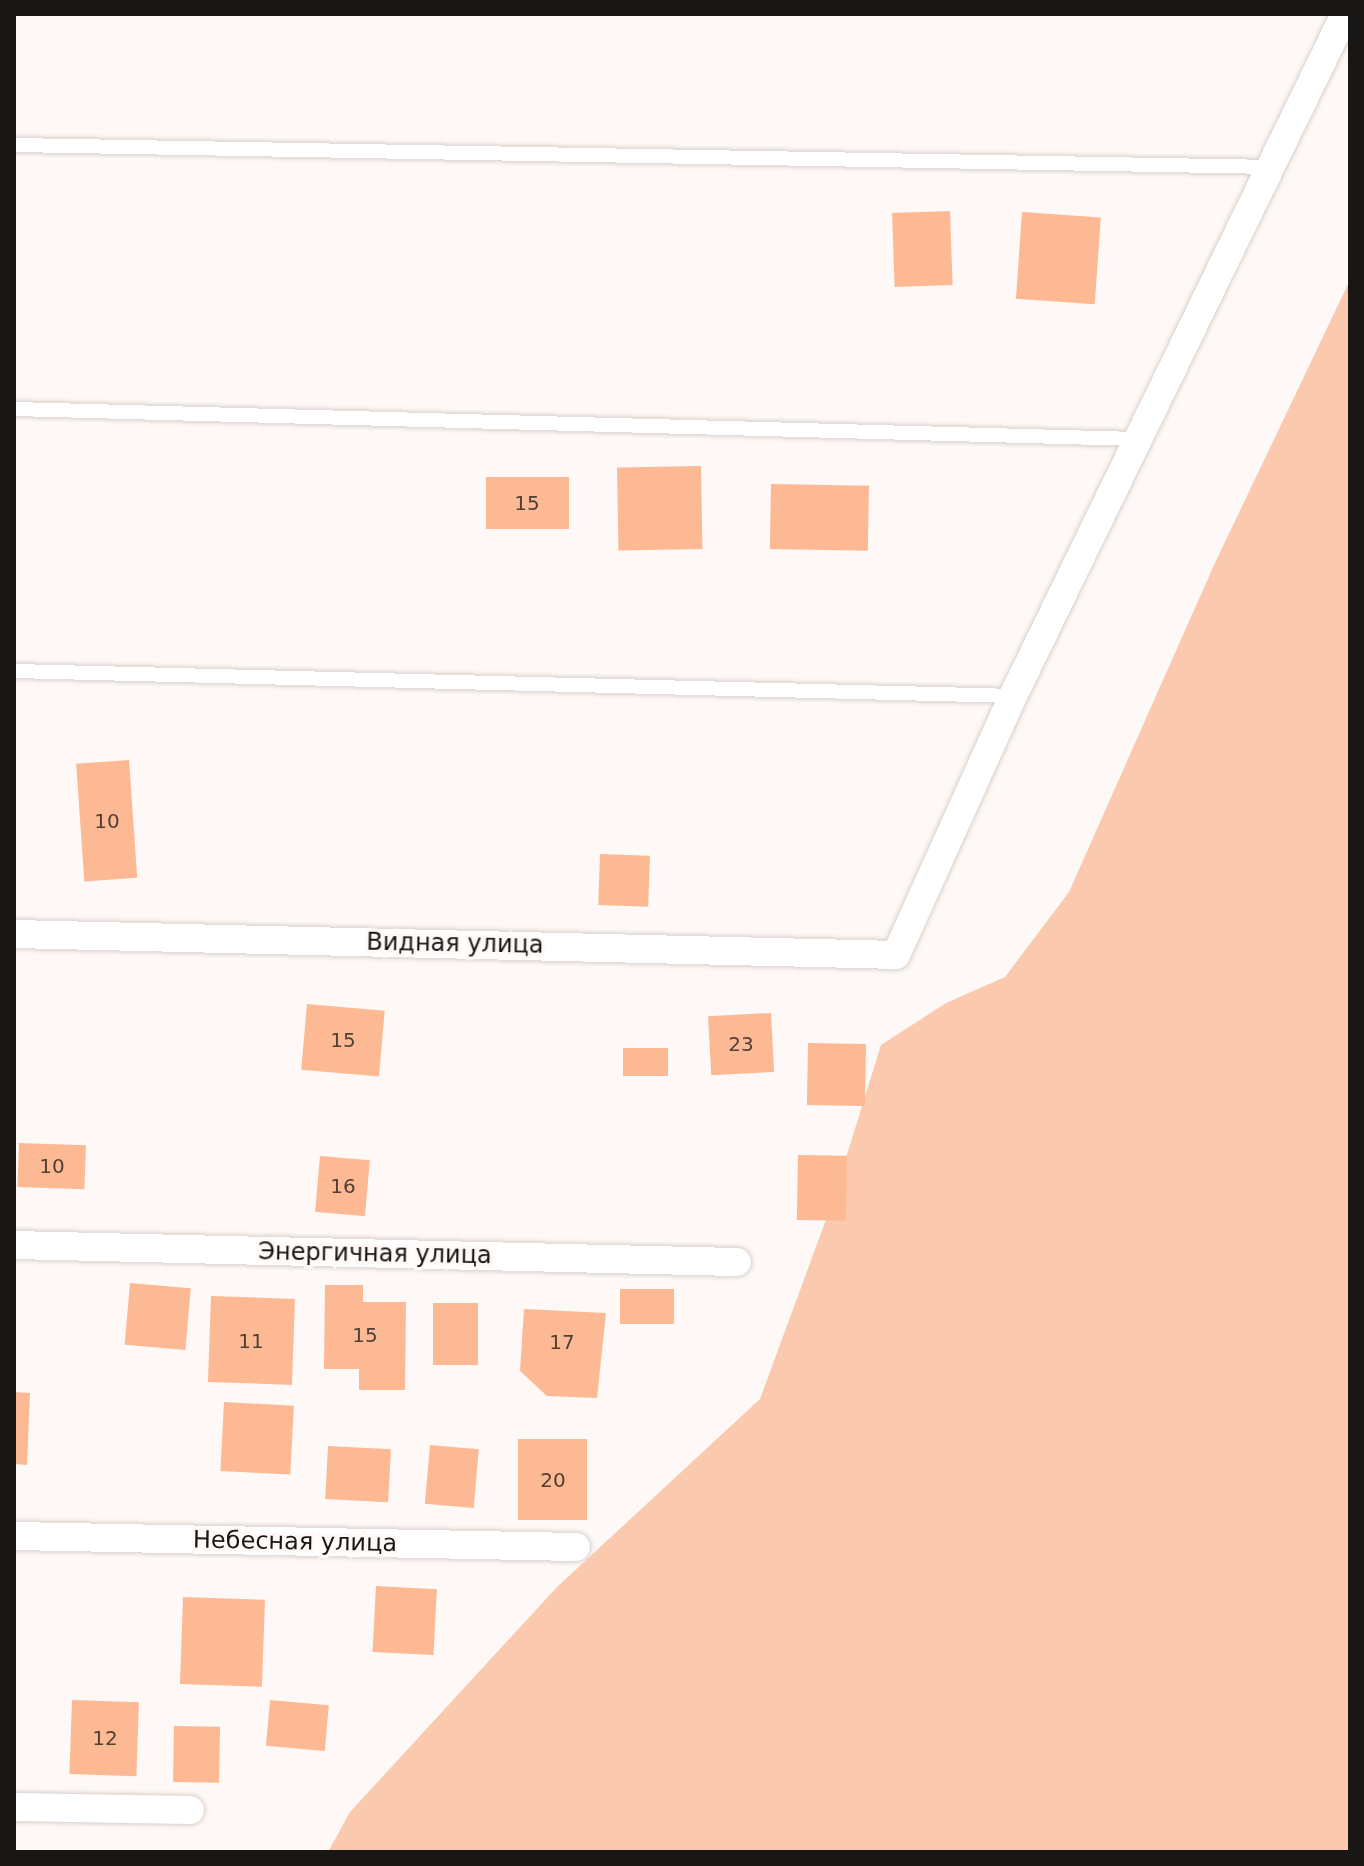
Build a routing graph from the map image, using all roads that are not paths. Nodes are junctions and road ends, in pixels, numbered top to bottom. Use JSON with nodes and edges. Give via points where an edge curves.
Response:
{"nodes":[{"id":1,"x":1345,"y":14,"type":"edge"},
{"id":2,"x":14,"y":145,"type":"edge"},
{"id":3,"x":1272,"y":167,"type":"junction"},
{"id":4,"x":14,"y":409,"type":"edge"},
{"id":5,"x":1140,"y":439,"type":"junction"},
{"id":6,"x":14,"y":671,"type":"edge"},
{"id":7,"x":1013,"y":696,"type":"junction"},
{"id":8,"x":14,"y":934,"type":"edge"},
{"id":9,"x":14,"y":1245,"type":"edge"},
{"id":10,"x":737,"y":1262,"type":"dead end"},
{"id":11,"x":14,"y":1536,"type":"edge"},
{"id":12,"x":576,"y":1547,"type":"dead end"},
{"id":13,"x":14,"y":1807,"type":"edge"},
{"id":14,"x":190,"y":1810,"type":"dead end"}],
"edges":[{"from":1,"to":3,"type":"street"},
{"from":2,"to":3,"type":"lane"},
{"from":3,"to":5,"type":"street"},
{"from":4,"to":5,"type":"lane"},
{"from":5,"to":7,"type":"street"},
{"from":6,"to":7,"type":"lane"},
{"from":7,"to":8,"type":"street","name":"Видная улица","via":[[896,955]]},
{"from":9,"to":10,"type":"street","name":"Энергичная улица"},
{"from":11,"to":12,"type":"street","name":"Небесная улица"},
{"from":13,"to":14,"type":"street"}]}
